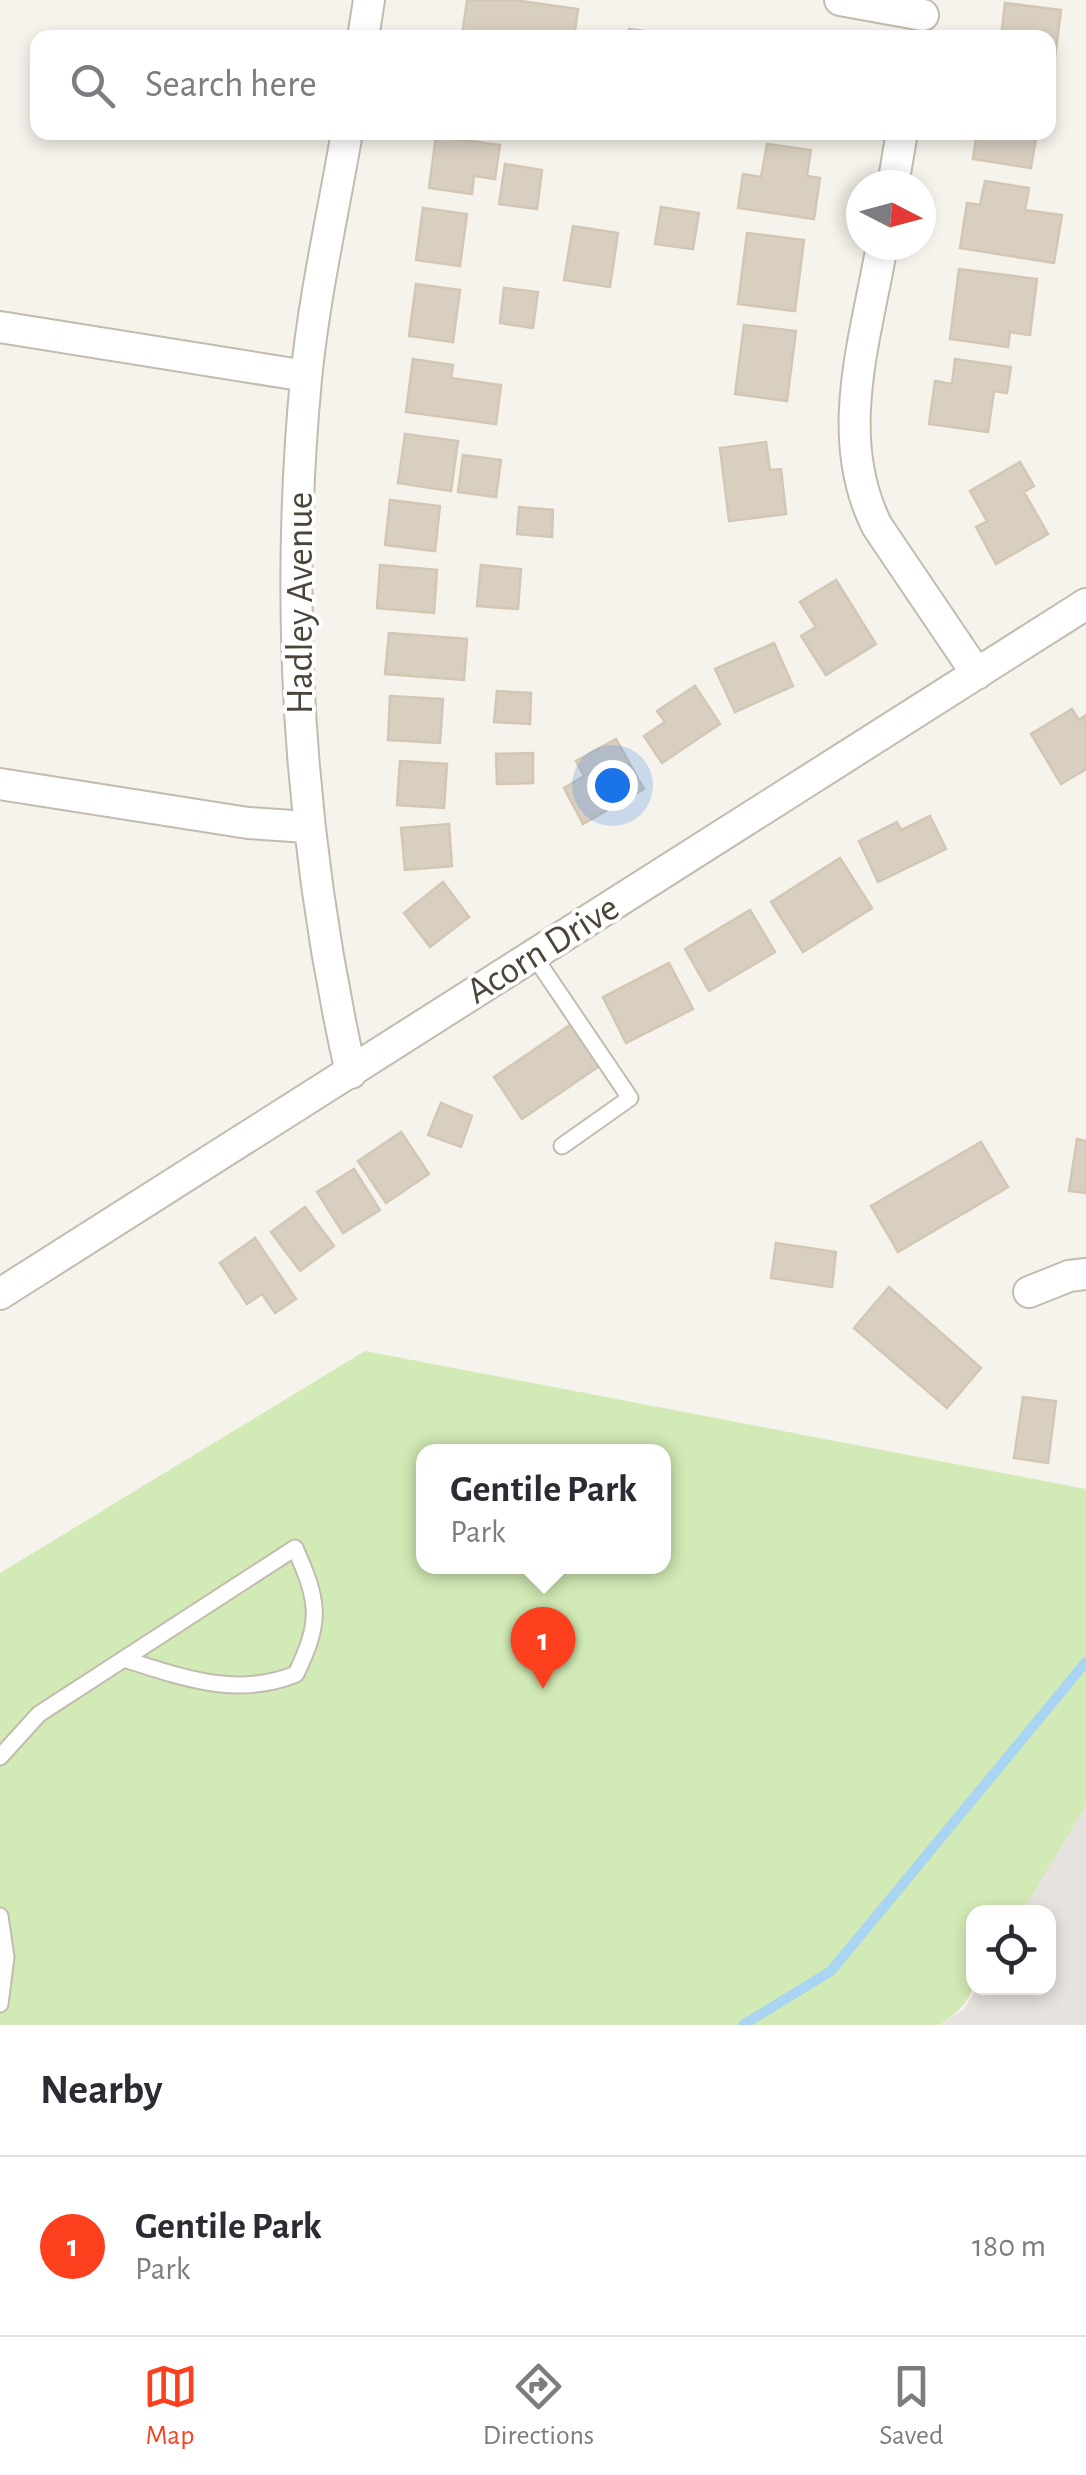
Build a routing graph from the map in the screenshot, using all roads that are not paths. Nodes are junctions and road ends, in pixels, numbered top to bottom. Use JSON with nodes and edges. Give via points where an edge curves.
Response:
{"nodes":[{"id":1,"x":369,"y":0,"type":"edge"},
{"id":2,"x":840,"y":0,"type":"edge"},
{"id":3,"x":922,"y":17,"type":"edge"},
{"id":4,"x":364,"y":30,"type":"edge"},
{"id":5,"x":346,"y":140,"type":"edge"},
{"id":6,"x":901,"y":140,"type":"edge"},
{"id":7,"x":896,"y":170,"type":"edge"},
{"id":8,"x":879,"y":260,"type":"edge"},
{"id":9,"x":0,"y":328,"type":"edge"},
{"id":10,"x":306,"y":376,"type":"junction"},
{"id":11,"x":1086,"y":604,"type":"edge"},
{"id":12,"x":977,"y":674,"type":"junction"},
{"id":13,"x":0,"y":784,"type":"edge"},
{"id":14,"x":307,"y":827,"type":"junction"},
{"id":15,"x":534,"y":956,"type":"junction"},
{"id":16,"x":350,"y":1073,"type":"junction"},
{"id":17,"x":562,"y":1146,"type":"dead end"},
{"id":18,"x":1086,"y":1274,"type":"edge"},
{"id":19,"x":1029,"y":1292,"type":"dead end"},
{"id":20,"x":0,"y":1294,"type":"edge"},
{"id":21,"x":127,"y":1660,"type":"junction"},
{"id":22,"x":0,"y":1757,"type":"edge"},
{"id":23,"x":0,"y":1916,"type":"edge"},
{"id":24,"x":0,"y":2004,"type":"edge"}],
"edges":[{"from":1,"to":4,"type":"street"},
{"from":2,"to":3,"type":"street"},
{"from":5,"to":10,"type":"street","name":"Hadley Avenue"},
{"from":6,"to":7,"type":"street"},
{"from":8,"to":12,"type":"street","via":[[852,419],[854,458],[877,526]]},
{"from":9,"to":10,"type":"street"},
{"from":10,"to":14,"type":"street","name":"Hadley Avenue","via":[[296,610]]},
{"from":11,"to":12,"type":"street","name":"Acorn Drive"},
{"from":12,"to":15,"type":"street","name":"Acorn Drive"},
{"from":13,"to":14,"type":"street"},
{"from":14,"to":16,"type":"street","name":"Hadley Avenue"},
{"from":15,"to":16,"type":"street","name":"Acorn Drive"},
{"from":15,"to":17,"type":"lane","via":[[630,1098]]},
{"from":16,"to":20,"type":"street","name":"Acorn Drive"},
{"from":18,"to":19,"type":"street"},
{"from":21,"to":21,"type":"lane","via":[[188,1619],[294,1548],[316,1595],[314,1636],[296,1674],[265,1687],[227,1684]]},
{"from":21,"to":22,"type":"lane","via":[[40,1714]]},
{"from":23,"to":24,"type":"lane","via":[[6,1957]]}]}
